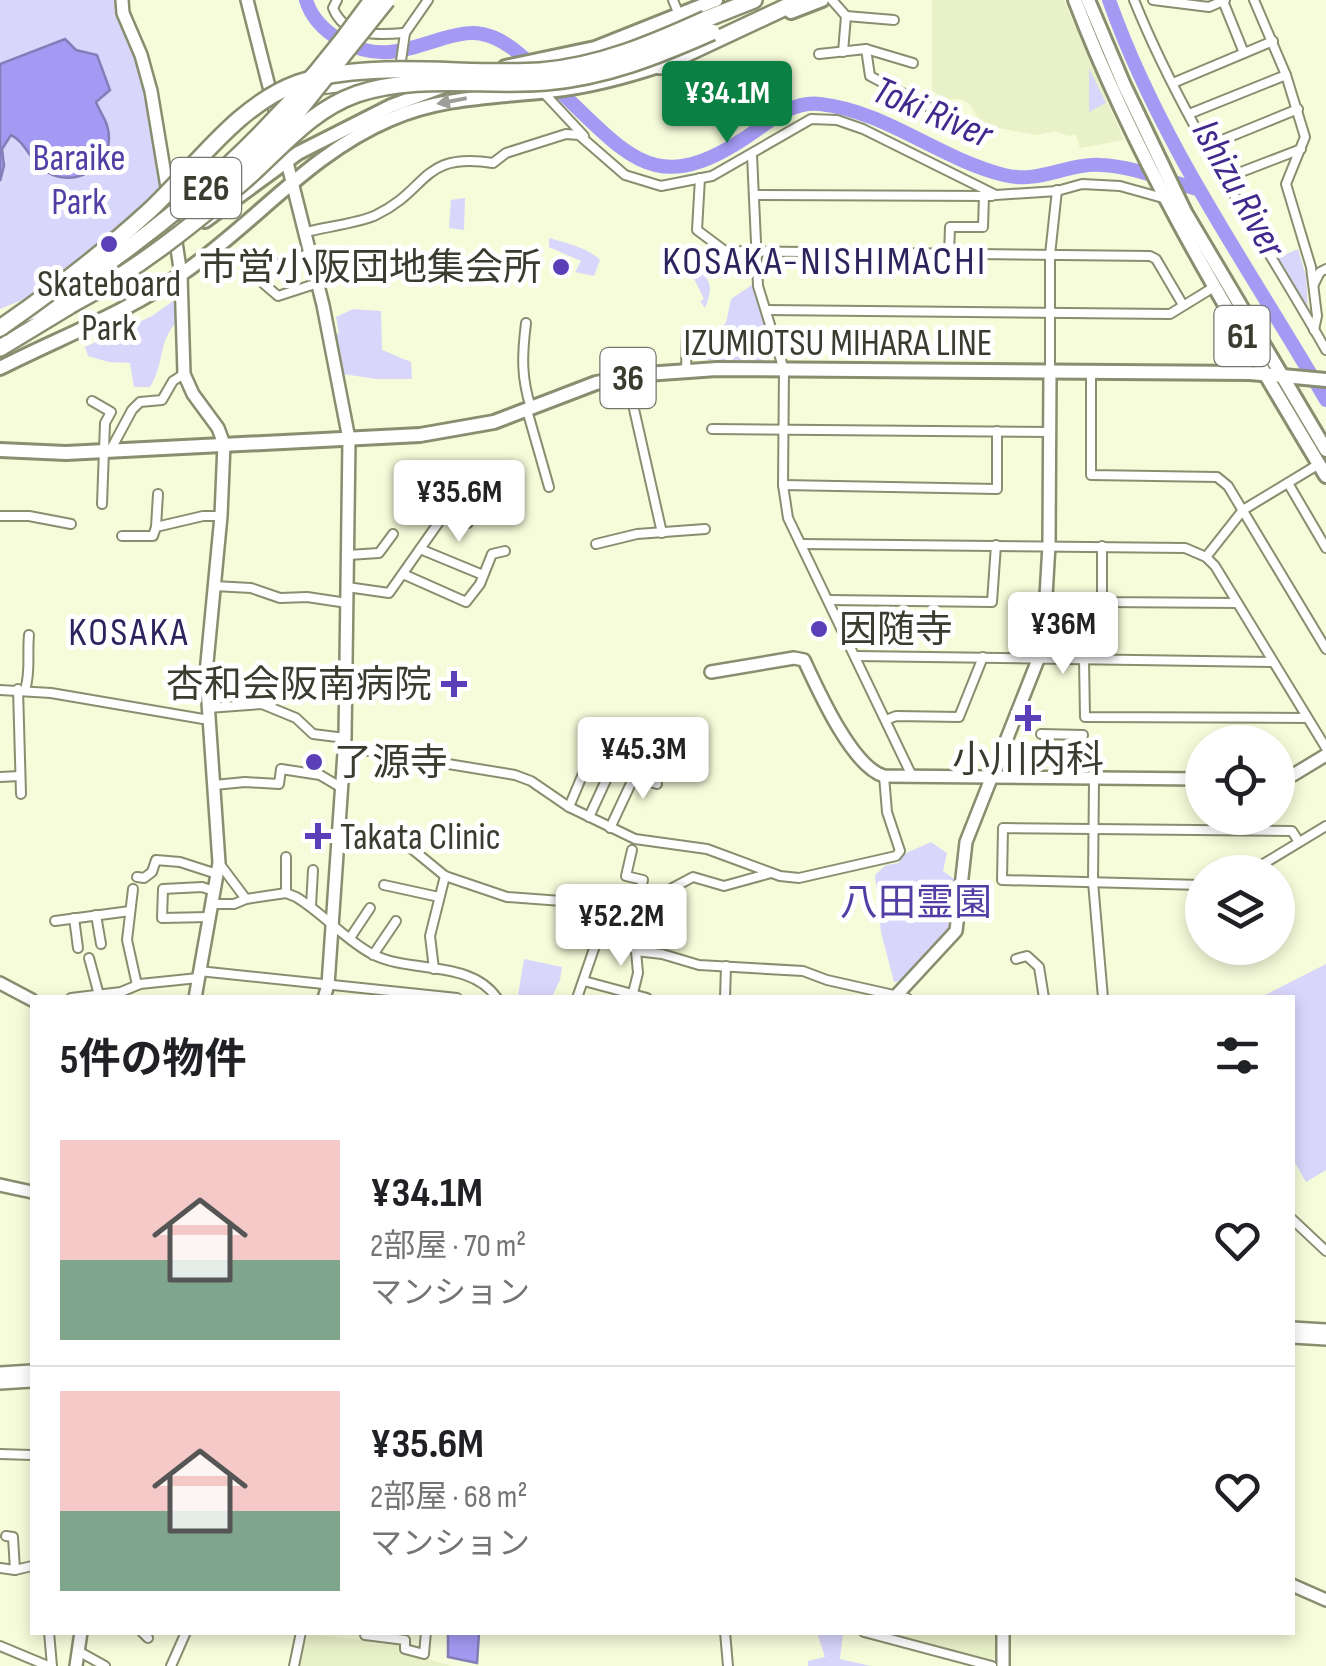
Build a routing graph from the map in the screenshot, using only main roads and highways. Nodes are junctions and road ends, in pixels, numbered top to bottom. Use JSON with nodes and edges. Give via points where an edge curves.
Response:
{"nodes":[{"id":1,"x":372,"y":0,"type":"edge"},
{"id":2,"x":387,"y":0,"type":"edge"},
{"id":3,"x":716,"y":0,"type":"edge"},
{"id":4,"x":754,"y":0,"type":"edge"},
{"id":5,"x":784,"y":0,"type":"edge"},
{"id":6,"x":800,"y":0,"type":"edge"},
{"id":7,"x":822,"y":0,"type":"edge"},
{"id":8,"x":1075,"y":0,"type":"edge"},
{"id":9,"x":1088,"y":0,"type":"edge"},
{"id":10,"x":660,"y":66,"type":"junction"},
{"id":11,"x":71,"y":305,"type":"junction"},
{"id":12,"x":0,"y":328,"type":"edge"},
{"id":13,"x":0,"y":348,"type":"edge"},
{"id":14,"x":0,"y":368,"type":"edge"},
{"id":15,"x":1265,"y":374,"type":"junction"},
{"id":16,"x":1288,"y":378,"type":"junction"},
{"id":17,"x":1326,"y":380,"type":"edge"},
{"id":18,"x":0,"y":450,"type":"edge"},
{"id":19,"x":1326,"y":450,"type":"edge"},
{"id":20,"x":1323,"y":470,"type":"edge"}],
"edges":[{"from":1,"to":12,"type":"highway","number":"E26","bridge":true,"via":[[287,108],[203,190],[96,272]]},
{"from":2,"to":11,"type":"highway","number":"E26","bridge":true,"via":[[322,85],[230,180]]},
{"from":3,"to":12,"type":"main road","via":[[594,48],[510,66],[391,106],[287,161],[176,243]]},
{"from":4,"to":12,"type":"highway","bridge":true,"via":[[636,50],[578,65],[360,73],[283,90],[234,126],[115,241]]},
{"from":5,"to":11,"type":"highway","bridge":true,"via":[[665,53],[596,74],[400,85],[354,95],[294,133],[155,254]]},
{"from":6,"to":10,"type":"highway"},
{"from":7,"to":10,"type":"main road"},
{"from":8,"to":15,"type":"main road","number":"61","via":[[1162,196]]},
{"from":9,"to":16,"type":"main road","number":"61","via":[[1185,212]]},
{"from":10,"to":14,"type":"main road","one_way":true,"via":[[572,88],[464,98],[392,118],[342,144],[181,275],[92,327]]},
{"from":11,"to":13,"type":"highway","number":"E26"},
{"from":15,"to":16,"type":"main road","name":"IZUMIOTSU MIHARA LINE","number":"36"},
{"from":15,"to":18,"type":"main road","name":"IZUMIOTSU MIHARA LINE","number":"36","via":[[686,370],[583,388],[459,430],[108,451]]},
{"from":15,"to":20,"type":"main road","number":"61"},
{"from":16,"to":17,"type":"main road","name":"IZUMIOTSU MIHARA LINE","number":"36"},
{"from":16,"to":19,"type":"main road","number":"61"}]}
